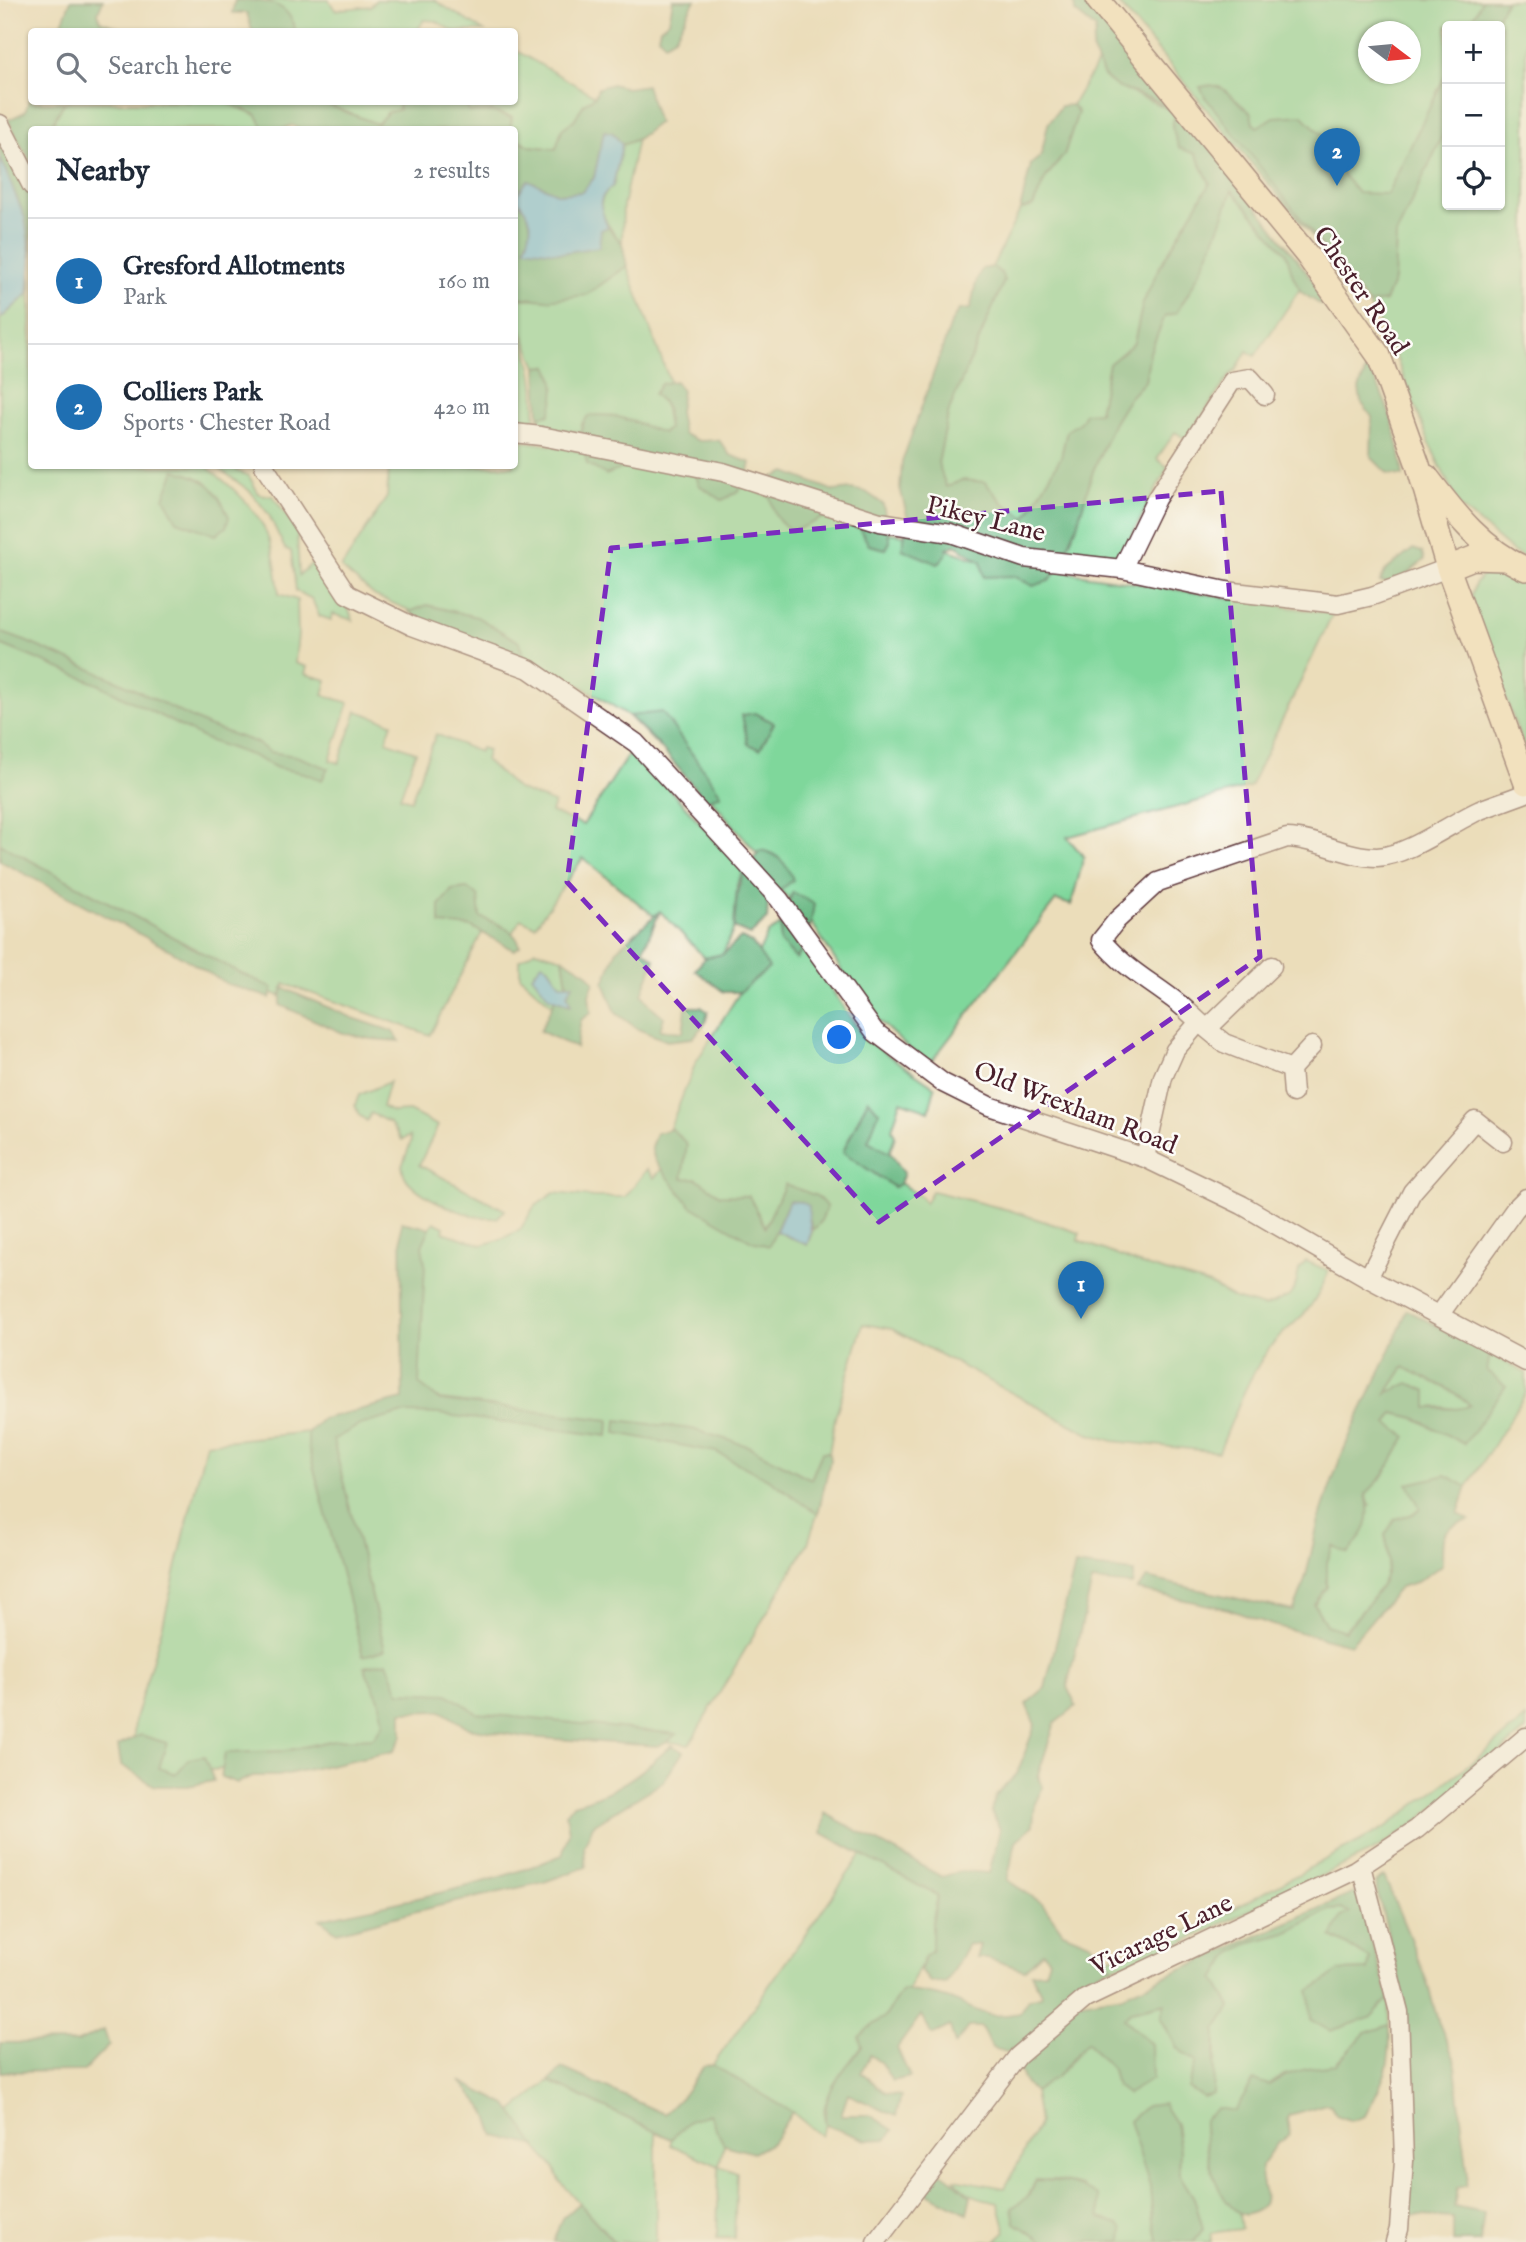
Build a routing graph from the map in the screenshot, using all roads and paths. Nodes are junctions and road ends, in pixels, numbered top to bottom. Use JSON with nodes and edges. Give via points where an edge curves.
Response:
{"nodes":[{"id":1,"x":1098,"y":0,"type":"edge"},
{"id":2,"x":0,"y":124,"type":"edge"},
{"id":3,"x":28,"y":178,"type":"edge"},
{"id":4,"x":1265,"y":395,"type":"dead end"},
{"id":5,"x":518,"y":433,"type":"edge"},
{"id":6,"x":1418,"y":465,"type":"junction"},
{"id":7,"x":266,"y":469,"type":"edge"},
{"id":8,"x":1503,"y":559,"type":"junction"},
{"id":9,"x":1448,"y":568,"type":"junction"},
{"id":10,"x":1122,"y":569,"type":"junction"},
{"id":11,"x":1526,"y":569,"type":"edge"},
{"id":12,"x":1526,"y":783,"type":"edge"},
{"id":13,"x":1526,"y":793,"type":"edge"},
{"id":14,"x":1272,"y":966,"type":"dead end"},
{"id":15,"x":1203,"y":1026,"type":"junction"},
{"id":16,"x":1312,"y":1046,"type":"dead end"},
{"id":17,"x":1291,"y":1069,"type":"junction"},
{"id":18,"x":1293,"y":1093,"type":"dead end"},
{"id":19,"x":1503,"y":1142,"type":"dead end"},
{"id":20,"x":1144,"y":1158,"type":"junction"},
{"id":21,"x":1526,"y":1198,"type":"edge"},
{"id":22,"x":1368,"y":1278,"type":"junction"},
{"id":23,"x":1440,"y":1314,"type":"junction"},
{"id":24,"x":1526,"y":1362,"type":"edge"},
{"id":25,"x":1526,"y":1737,"type":"edge"},
{"id":26,"x":1361,"y":1866,"type":"junction"},
{"id":27,"x":876,"y":2242,"type":"edge"},
{"id":28,"x":1395,"y":2242,"type":"edge"}],
"edges":[{"from":1,"to":6,"type":"main road","name":"Chester Road","via":[[1307,255],[1379,356]]},
{"from":2,"to":3,"type":"street"},
{"from":4,"to":10,"type":"street","via":[[1250,378],[1231,381],[1156,499]]},
{"from":5,"to":10,"type":"street","name":"Pikey Lane","via":[[723,472],[880,522],[951,533],[1024,558]]},
{"from":6,"to":8,"type":"main road","via":[[1459,518]]},
{"from":6,"to":9,"type":"main road","name":"Chester Road"},
{"from":7,"to":20,"type":"street","name":"Old Wrexham Road","via":[[347,594],[412,626],[528,669],[636,743],[779,898],[875,1032],[943,1083],[989,1106]]},
{"from":8,"to":9,"type":"main road","via":[[1473,558]]},
{"from":8,"to":11,"type":"main road"},
{"from":9,"to":10,"type":"street","name":"Pikey Lane","via":[[1338,604],[1226,591]]},
{"from":9,"to":12,"type":"main road","name":"Chester Road"},
{"from":13,"to":15,"type":"street","via":[[1480,810],[1391,855],[1375,857],[1287,838],[1158,882],[1101,940]]},
{"from":14,"to":15,"type":"street"},
{"from":15,"to":17,"type":"street","via":[[1224,1043]]},
{"from":15,"to":20,"type":"street","via":[[1175,1050],[1163,1077]]},
{"from":16,"to":17,"type":"street"},
{"from":17,"to":18,"type":"street"},
{"from":19,"to":22,"type":"street","via":[[1475,1120],[1412,1192]]},
{"from":20,"to":22,"type":"street","name":"Old Wrexham Road","via":[[1242,1205]]},
{"from":21,"to":23,"type":"street"},
{"from":22,"to":23,"type":"street","name":"Old Wrexham Road"},
{"from":23,"to":24,"type":"street","name":"Old Wrexham Road"},
{"from":25,"to":26,"type":"street","name":"Vicarage Lane","via":[[1417,1829]]},
{"from":26,"to":27,"type":"street","name":"Vicarage Lane","via":[[1085,2000],[1018,2056]]},
{"from":26,"to":28,"type":"street","via":[[1399,2012],[1404,2161]]}]}
